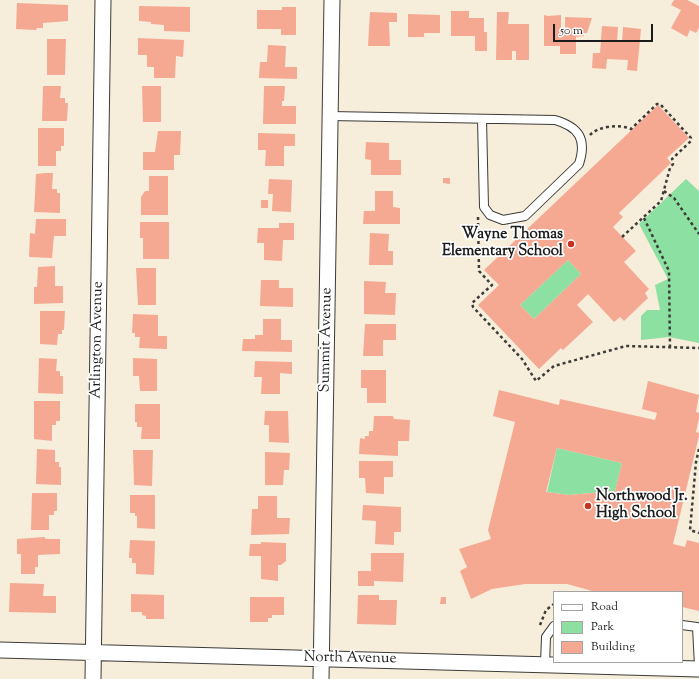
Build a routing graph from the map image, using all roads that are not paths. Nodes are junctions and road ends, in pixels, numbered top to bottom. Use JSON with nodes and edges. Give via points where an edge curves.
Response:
{"nodes":[{"id":1,"x":103,"y":0,"type":"edge"},
{"id":2,"x":332,"y":0,"type":"edge"},
{"id":3,"x":330,"y":116,"type":"junction"},
{"id":4,"x":482,"y":119,"type":"junction"},
{"id":5,"x":683,"y":625,"type":"edge"},
{"id":6,"x":553,"y":627,"type":"edge"},
{"id":7,"x":0,"y":650,"type":"edge"},
{"id":8,"x":93,"y":653,"type":"junction"},
{"id":9,"x":321,"y":658,"type":"junction"},
{"id":10,"x":546,"y":664,"type":"junction"},
{"id":11,"x":699,"y":667,"type":"edge"},
{"id":12,"x":592,"y":672,"type":"edge"},
{"id":13,"x":93,"y":679,"type":"edge"},
{"id":14,"x":321,"y":679,"type":"edge"}],
"edges":[{"from":1,"to":8,"type":"street","name":"Arlington Avenue"},
{"from":2,"to":3,"type":"street","name":"Summit Avenue"},
{"from":3,"to":4,"type":"lane"},
{"from":3,"to":9,"type":"street","name":"Summit Avenue"},
{"from":4,"to":4,"type":"lane","via":[[484,207],[490,215],[503,220],[526,216],[579,164],[583,154],[582,142],[577,131],[568,124],[555,120]]},
{"from":5,"to":11,"type":"lane","via":[[697,627]]},
{"from":6,"to":10,"type":"lane","via":[[546,637]]},
{"from":7,"to":8,"type":"street","name":"North Avenue"},
{"from":8,"to":9,"type":"street","name":"North Avenue"},
{"from":8,"to":13,"type":"street","name":"Arlington Avenue"},
{"from":9,"to":10,"type":"street","name":"North Avenue"},
{"from":9,"to":14,"type":"street","name":"Summit Avenue"},
{"from":10,"to":12,"type":"street","name":"North Avenue"},
{"from":11,"to":12,"type":"street","name":"North Avenue"}]}
